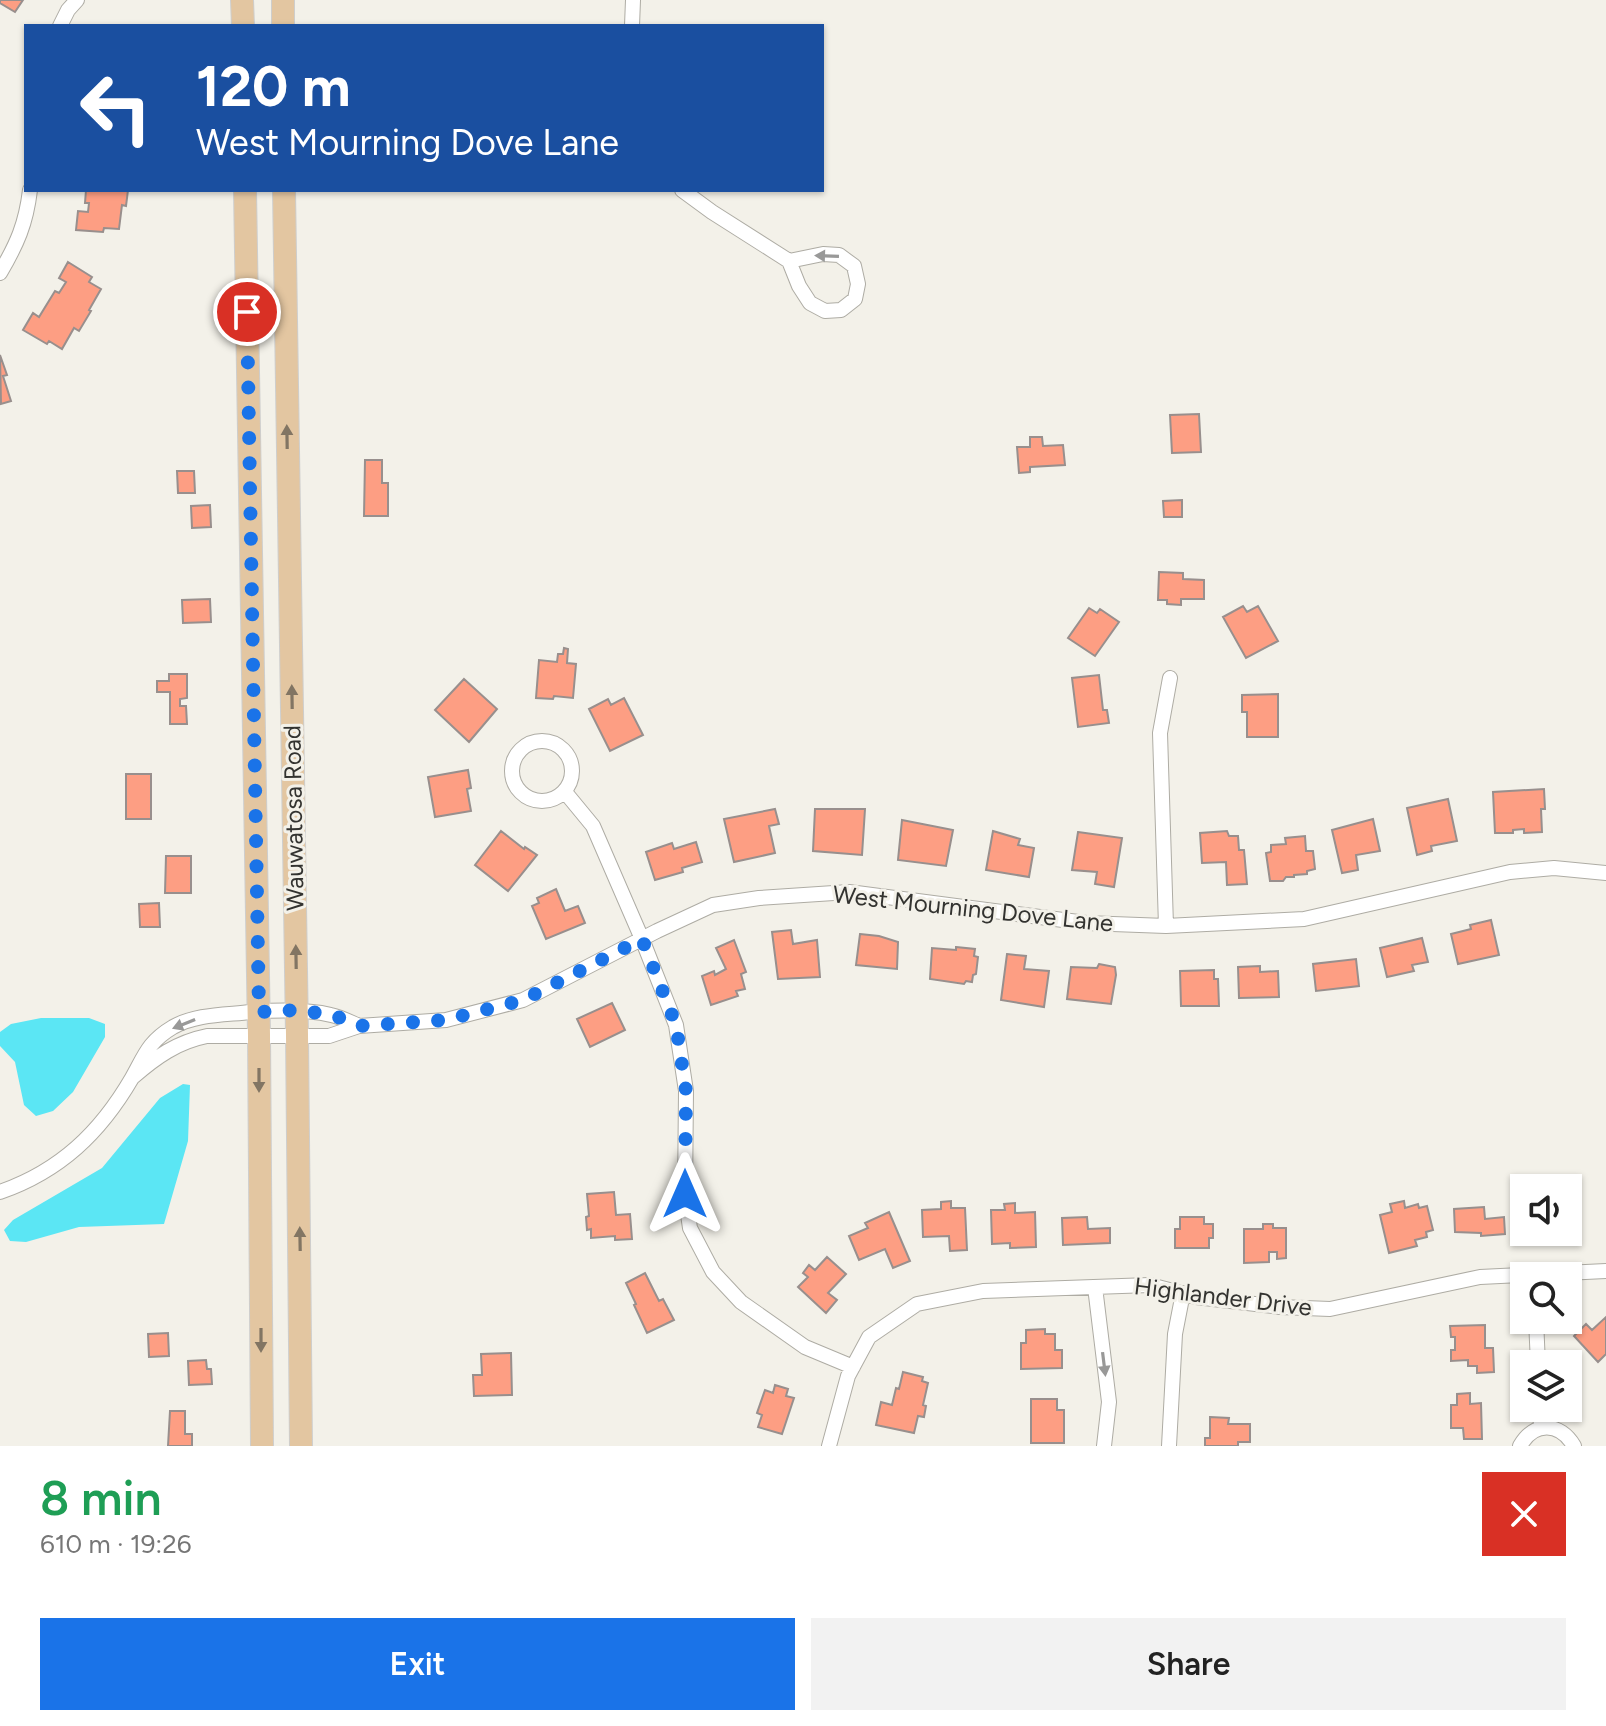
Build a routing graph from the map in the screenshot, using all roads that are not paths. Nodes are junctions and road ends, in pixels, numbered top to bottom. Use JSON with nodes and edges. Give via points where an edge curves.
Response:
{"nodes":[{"id":1,"x":77,"y":0,"type":"edge"},
{"id":2,"x":242,"y":0,"type":"edge"},
{"id":3,"x":283,"y":0,"type":"edge"},
{"id":4,"x":633,"y":0,"type":"edge"},
{"id":5,"x":61,"y":24,"type":"edge"},
{"id":6,"x":243,"y":24,"type":"edge"},
{"id":7,"x":283,"y":24,"type":"edge"},
{"id":8,"x":632,"y":24,"type":"edge"},
{"id":9,"x":30,"y":192,"type":"edge"},
{"id":10,"x":245,"y":192,"type":"edge"},
{"id":11,"x":284,"y":192,"type":"edge"},
{"id":12,"x":685,"y":192,"type":"edge"},
{"id":13,"x":789,"y":261,"type":"junction"},
{"id":14,"x":0,"y":273,"type":"edge"},
{"id":15,"x":1170,"y":678,"type":"dead end"},
{"id":16,"x":565,"y":792,"type":"junction"},
{"id":17,"x":1606,"y":873,"type":"edge"},
{"id":18,"x":1166,"y":926,"type":"junction"},
{"id":19,"x":642,"y":939,"type":"junction"},
{"id":20,"x":297,"y":1010,"type":"junction"},
{"id":21,"x":259,"y":1012,"type":"junction"},
{"id":22,"x":359,"y":1026,"type":"junction"},
{"id":23,"x":259,"y":1035,"type":"junction"},
{"id":24,"x":297,"y":1035,"type":"junction"},
{"id":25,"x":133,"y":1077,"type":"junction"},
{"id":26,"x":0,"y":1192,"type":"edge"},
{"id":27,"x":1606,"y":1271,"type":"edge"},
{"id":28,"x":1582,"y":1272,"type":"edge"},
{"id":29,"x":1510,"y":1276,"type":"edge"},
{"id":30,"x":1095,"y":1287,"type":"junction"},
{"id":31,"x":1183,"y":1293,"type":"junction"},
{"id":32,"x":853,"y":1367,"type":"junction"},
{"id":33,"x":1541,"y":1422,"type":"edge"},
{"id":34,"x":1541,"y":1428,"type":"junction"},
{"id":35,"x":262,"y":1446,"type":"edge"},
{"id":36,"x":301,"y":1446,"type":"edge"},
{"id":37,"x":829,"y":1446,"type":"edge"},
{"id":38,"x":1104,"y":1446,"type":"edge"},
{"id":39,"x":1169,"y":1446,"type":"edge"},
{"id":40,"x":1520,"y":1446,"type":"edge"},
{"id":41,"x":1574,"y":1446,"type":"edge"}],
"edges":[{"from":1,"to":5,"type":"street"},
{"from":2,"to":6,"type":"main road"},
{"from":3,"to":7,"type":"main road"},
{"from":4,"to":8,"type":"street"},
{"from":9,"to":14,"type":"street","via":[[18,242]]},
{"from":10,"to":21,"type":"main road","name":"Wauwatosa Road"},
{"from":20,"to":11,"type":"main road","name":"Wauwatosa Road","one_way":true},
{"from":12,"to":13,"type":"street"},
{"from":13,"to":13,"type":"street","one_way":true,"via":[[810,303],[825,311],[841,310],[855,299],[854,266],[839,255]]},
{"from":15,"to":18,"type":"street","via":[[1160,733]]},
{"from":16,"to":16,"type":"street","via":[[573,774],[562,748],[535,742],[518,753],[512,772],[527,798],[547,801]]},
{"from":16,"to":19,"type":"street","via":[[593,826]]},
{"from":17,"to":18,"type":"street","name":"West Mourning Dove Lane","via":[[1554,868],[1510,872],[1304,919]]},
{"from":18,"to":19,"type":"street","name":"West Mourning Dove Lane","via":[[1086,923],[849,892],[713,905]]},
{"from":19,"to":22,"type":"street","name":"West Mourning Dove Lane","via":[[523,1000],[446,1020]]},
{"from":19,"to":32,"type":"street","via":[[676,1025],[686,1091],[685,1194],[690,1228],[713,1272],[741,1302],[805,1347]]},
{"from":20,"to":21,"type":"street"},
{"from":20,"to":22,"type":"street","via":[[333,1015]]},
{"from":20,"to":24,"type":"main road","name":"Wauwatosa Road"},
{"from":21,"to":23,"type":"main road","name":"Wauwatosa Road"},
{"from":21,"to":25,"type":"street","one_way":true,"via":[[203,1017],[173,1028],[148,1048]]},
{"from":22,"to":24,"type":"street","via":[[329,1036]]},
{"from":23,"to":24,"type":"street"},
{"from":23,"to":25,"type":"street","via":[[194,1039],[169,1049]]},
{"from":23,"to":35,"type":"main road","name":"Wauwatosa Road","one_way":true},
{"from":36,"to":24,"type":"main road","name":"Wauwatosa Road","one_way":true},
{"from":25,"to":26,"type":"street","via":[[77,1149]]},
{"from":27,"to":28,"type":"street","name":"Highlander Drive"},
{"from":29,"to":31,"type":"street","name":"Highlander Drive","via":[[1480,1277],[1330,1309]]},
{"from":30,"to":31,"type":"street","name":"Highlander Drive","via":[[1150,1285]]},
{"from":30,"to":32,"type":"street","name":"Highlander Drive","via":[[983,1291],[917,1304],[869,1337]]},
{"from":30,"to":38,"type":"street","one_way":true,"via":[[1109,1402]]},
{"from":31,"to":39,"type":"street","via":[[1175,1334]]},
{"from":32,"to":37,"type":"street","name":"Highlander Drive"},
{"from":33,"to":34,"type":"street"},
{"from":34,"to":40,"type":"street"},
{"from":34,"to":41,"type":"street","via":[[1561,1431]]}]}
